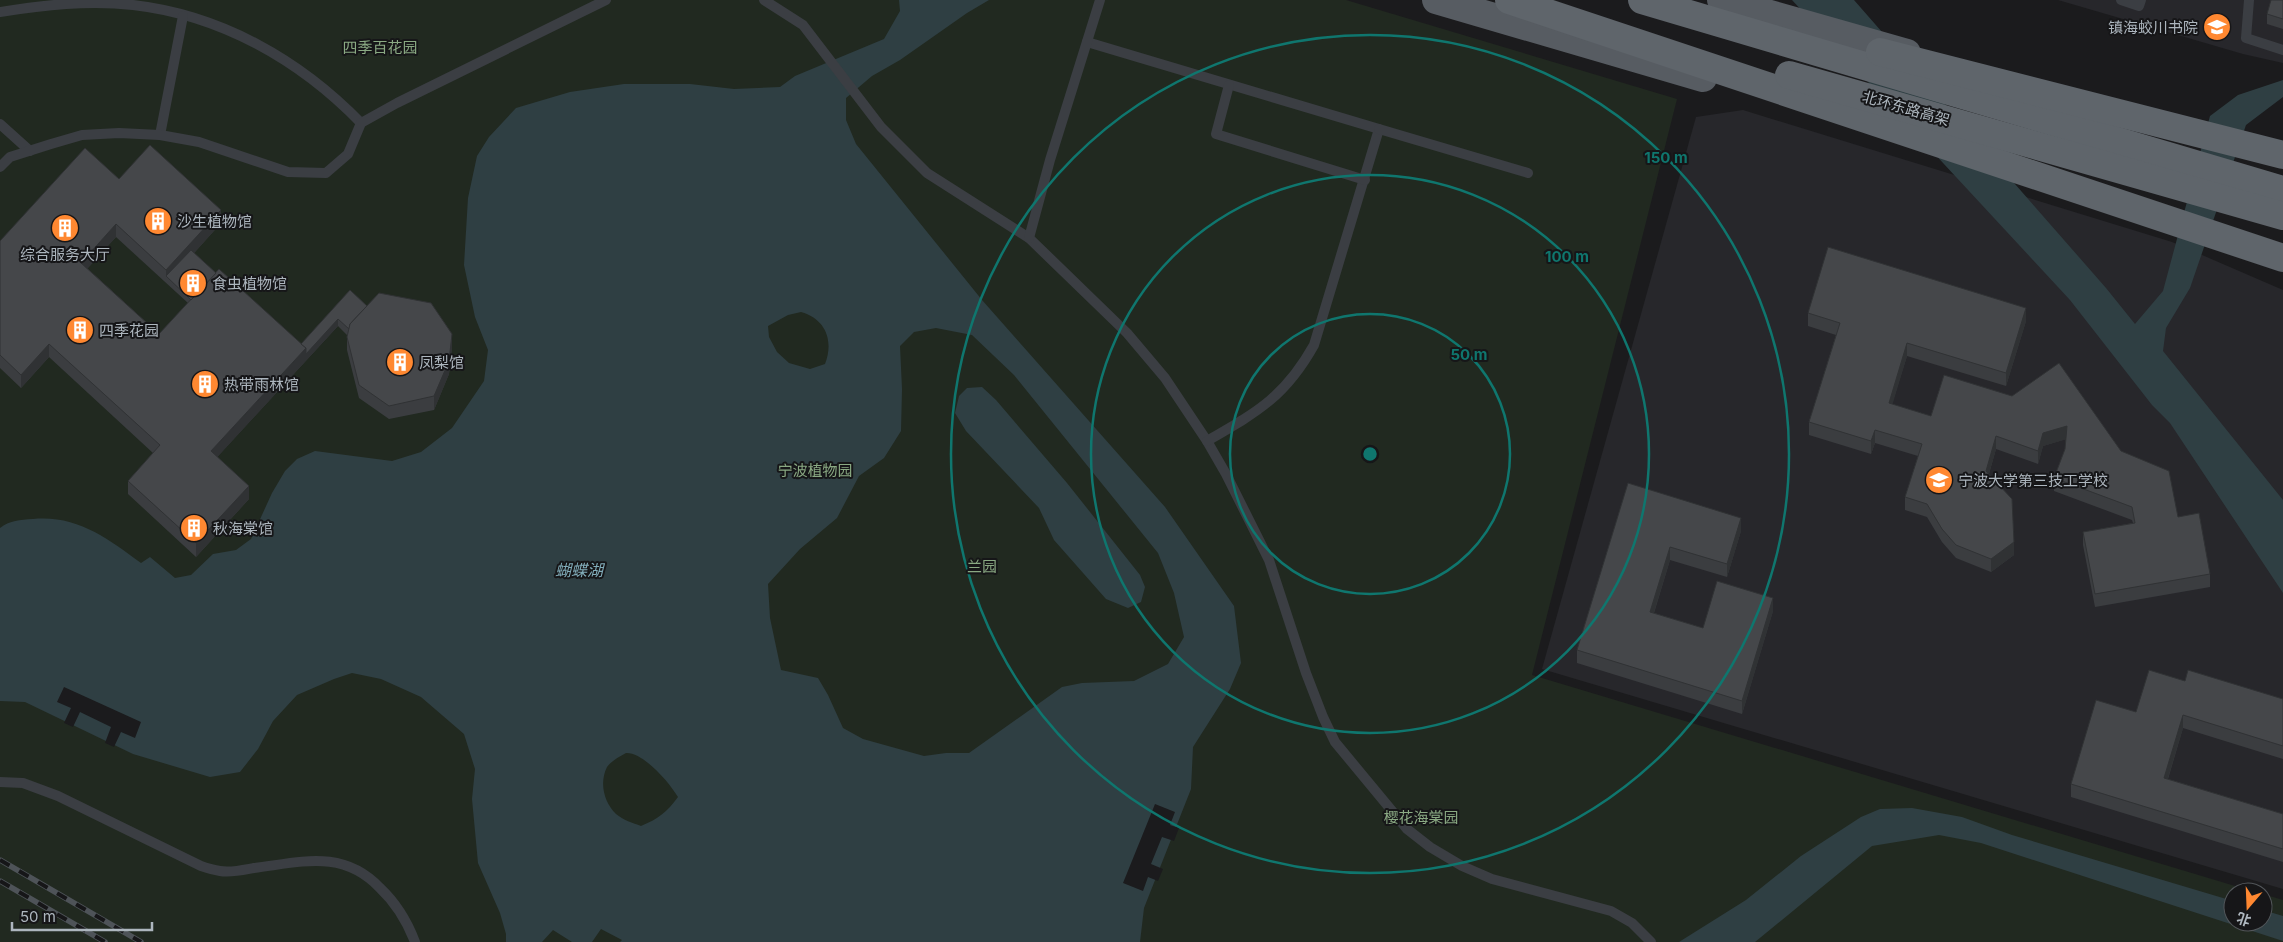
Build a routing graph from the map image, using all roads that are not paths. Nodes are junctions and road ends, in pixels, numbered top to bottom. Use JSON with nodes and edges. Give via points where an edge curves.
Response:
{"nodes":[{"id":1,"x":606,"y":0,"type":"edge"},
{"id":2,"x":764,"y":0,"type":"edge"},
{"id":3,"x":1100,"y":0,"type":"edge"},
{"id":4,"x":1436,"y":0,"type":"edge"},
{"id":5,"x":1509,"y":0,"type":"edge"},
{"id":6,"x":1528,"y":0,"type":"edge"},
{"id":7,"x":1642,"y":0,"type":"edge"},
{"id":8,"x":1679,"y":0,"type":"edge"},
{"id":9,"x":1721,"y":0,"type":"edge"},
{"id":10,"x":2122,"y":0,"type":"edge"},
{"id":11,"x":2141,"y":0,"type":"edge"},
{"id":12,"x":2249,"y":0,"type":"edge"},
{"id":13,"x":0,"y":12,"type":"edge"},
{"id":14,"x":184,"y":16,"type":"junction"},
{"id":15,"x":1088,"y":42,"type":"junction"},
{"id":16,"x":2283,"y":50,"type":"edge"},
{"id":17,"x":1229,"y":85,"type":"junction"},
{"id":18,"x":361,"y":123,"type":"junction"},
{"id":19,"x":0,"y":124,"type":"edge"},
{"id":20,"x":1379,"y":129,"type":"junction"},
{"id":21,"x":160,"y":135,"type":"junction"},
{"id":22,"x":30,"y":151,"type":"junction"},
{"id":23,"x":2279,"y":158,"type":"edge"},
{"id":24,"x":0,"y":167,"type":"edge"},
{"id":25,"x":1528,"y":173,"type":"dead end"},
{"id":26,"x":1365,"y":180,"type":"junction"},
{"id":27,"x":2283,"y":190,"type":"edge"},
{"id":28,"x":2283,"y":216,"type":"edge"},
{"id":29,"x":1029,"y":238,"type":"junction"},
{"id":30,"x":2283,"y":246,"type":"edge"},
{"id":31,"x":2283,"y":258,"type":"edge"},
{"id":32,"x":1207,"y":441,"type":"junction"},
{"id":33,"x":0,"y":782,"type":"edge"},
{"id":34,"x":1650,"y":940,"type":"edge"},
{"id":35,"x":415,"y":942,"type":"edge"}],
"edges":[{"from":1,"to":18,"type":"lane","via":[[397,102]]},
{"from":2,"to":29,"type":"lane","via":[[803,24],[881,127],[927,174]]},
{"from":3,"to":15,"type":"lane"},
{"from":4,"to":30,"type":"main road"},
{"from":5,"to":31,"type":"highway"},
{"from":6,"to":28,"type":"highway","name":"北环东路高架"},
{"from":7,"to":27,"type":"highway","name":"北环东路高架"},
{"from":8,"to":23,"type":"highway"},
{"from":9,"to":23,"type":"main road"},
{"from":10,"to":11,"type":"lane","via":[[2139,6]]},
{"from":12,"to":16,"type":"lane","via":[[2246,38]]},
{"from":13,"to":14,"type":"lane","via":[[46,5],[96,3],[132,5]]},
{"from":14,"to":18,"type":"lane","via":[[249,39],[282,57],[339,100]]},
{"from":14,"to":21,"type":"lane"},
{"from":15,"to":17,"type":"lane"},
{"from":15,"to":29,"type":"lane"},
{"from":17,"to":20,"type":"lane"},
{"from":17,"to":26,"type":"lane","via":[[1216,134]]},
{"from":18,"to":21,"type":"lane","via":[[348,154],[326,173],[288,172],[198,142]]},
{"from":19,"to":22,"type":"lane"},
{"from":20,"to":25,"type":"lane"},
{"from":20,"to":26,"type":"lane"},
{"from":21,"to":22,"type":"lane","via":[[82,135]]},
{"from":22,"to":24,"type":"lane","via":[[10,157]]},
{"from":26,"to":32,"type":"lane","via":[[1314,345],[1300,371],[1275,398]]},
{"from":29,"to":32,"type":"lane","via":[[1127,333],[1165,378]]},
{"from":32,"to":34,"type":"lane","via":[[1269,560],[1322,717],[1335,742],[1407,829],[1430,847],[1475,872],[1510,885],[1611,911],[1632,923]]},
{"from":33,"to":35,"type":"lane","via":[[23,783],[58,796],[201,866],[220,871],[310,860],[356,868],[392,900],[410,927]]}]}
